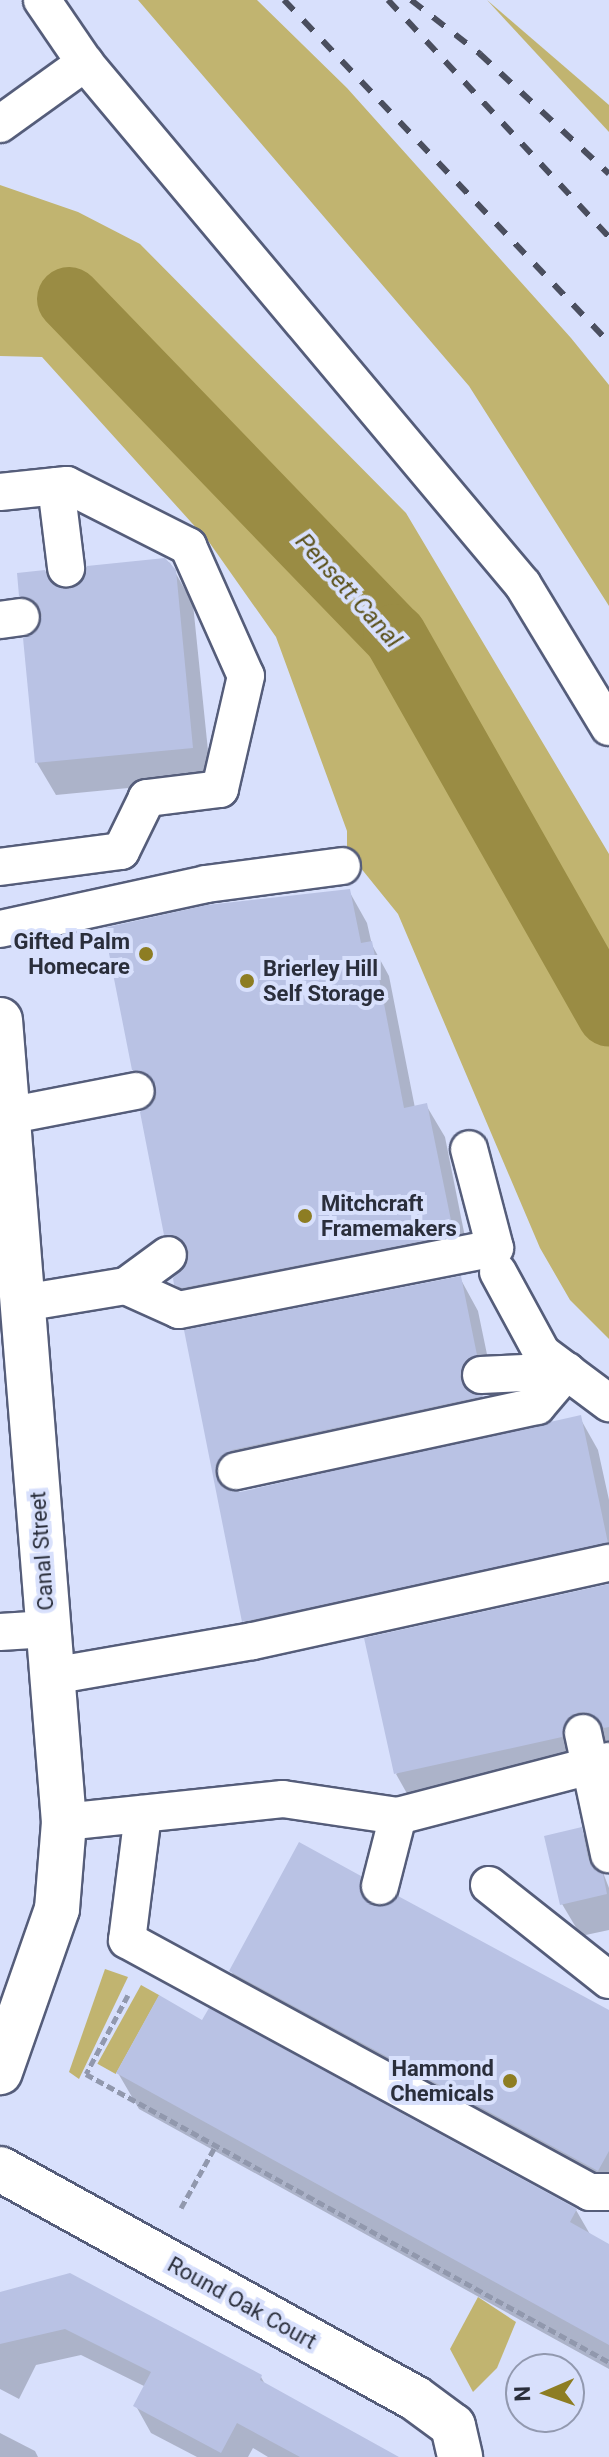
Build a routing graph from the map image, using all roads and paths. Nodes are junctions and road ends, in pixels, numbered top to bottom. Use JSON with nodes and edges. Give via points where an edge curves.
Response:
{"nodes":[{"id":1,"x":42,"y":0,"type":"edge"},
{"id":2,"x":85,"y":63,"type":"junction"},
{"id":3,"x":0,"y":124,"type":"edge"},
{"id":4,"x":56,"y":486,"type":"junction"},
{"id":5,"x":0,"y":492,"type":"edge"},
{"id":6,"x":66,"y":568,"type":"dead end"},
{"id":7,"x":609,"y":727,"type":"edge"},
{"id":8,"x":342,"y":866,"type":"dead end"},
{"id":9,"x":0,"y":867,"type":"edge"},
{"id":10,"x":0,"y":929,"type":"edge"},
{"id":11,"x":0,"y":1020,"type":"edge"},
{"id":12,"x":136,"y":1091,"type":"dead end"},
{"id":13,"x":6,"y":1144,"type":"edge"},
{"id":14,"x":469,"y":1149,"type":"dead end"},
{"id":15,"x":168,"y":1255,"type":"dead end"},
{"id":16,"x":498,"y":1272,"type":"dead end"},
{"id":17,"x":126,"y":1286,"type":"junction"},
{"id":18,"x":23,"y":1303,"type":"junction"},
{"id":19,"x":567,"y":1371,"type":"junction"},
{"id":20,"x":481,"y":1375,"type":"dead end"},
{"id":21,"x":609,"y":1403,"type":"edge"},
{"id":22,"x":236,"y":1471,"type":"dead end"},
{"id":23,"x":609,"y":1563,"type":"edge"},
{"id":24,"x":48,"y":1629,"type":"junction"},
{"id":25,"x":0,"y":1632,"type":"edge"},
{"id":26,"x":52,"y":1676,"type":"junction"},
{"id":27,"x":594,"y":1753,"type":"edge"},
{"id":28,"x":143,"y":1814,"type":"junction"},
{"id":29,"x":398,"y":1816,"type":"junction"},
{"id":30,"x":64,"y":1822,"type":"junction"},
{"id":31,"x":609,"y":1854,"type":"edge"},
{"id":32,"x":489,"y":1885,"type":"dead end"},
{"id":33,"x":380,"y":1886,"type":"dead end"},
{"id":34,"x":609,"y":1980,"type":"edge"},
{"id":35,"x":15,"y":1988,"type":"edge"},
{"id":36,"x":130,"y":1990,"type":"dead end"},
{"id":37,"x":0,"y":2072,"type":"edge"},
{"id":38,"x":216,"y":2145,"type":"junction"},
{"id":39,"x":0,"y":2169,"type":"edge"},
{"id":40,"x":609,"y":2192,"type":"edge"},
{"id":41,"x":156,"y":2255,"type":"junction"},
{"id":42,"x":609,"y":2362,"type":"edge"},
{"id":43,"x":460,"y":2457,"type":"edge"}],
"edges":[{"from":1,"to":2,"type":"lane"},
{"from":2,"to":3,"type":"lane"},
{"from":2,"to":7,"type":"lane","via":[[523,585]]},
{"from":4,"to":5,"type":"lane"},
{"from":4,"to":6,"type":"lane"},
{"from":4,"to":9,"type":"lane","via":[[67,485],[188,546],[246,676],[220,789],[147,798],[121,851]]},
{"from":8,"to":10,"type":"lane","via":[[206,884]]},
{"from":11,"to":13,"type":"street","name":"Canal Street"},
{"from":12,"to":13,"type":"lane"},
{"from":13,"to":18,"type":"street","name":"Canal Street"},
{"from":14,"to":17,"type":"lane","via":[[495,1248],[179,1310]]},
{"from":15,"to":17,"type":"lane"},
{"from":16,"to":19,"type":"lane","via":[[542,1353]]},
{"from":17,"to":18,"type":"lane"},
{"from":18,"to":24,"type":"street","name":"Canal Street"},
{"from":19,"to":20,"type":"lane"},
{"from":19,"to":21,"type":"lane"},
{"from":19,"to":22,"type":"lane","via":[[537,1406]]},
{"from":23,"to":26,"type":"lane","via":[[506,1579],[253,1641]]},
{"from":24,"to":25,"type":"lane"},
{"from":24,"to":26,"type":"street","name":"Canal Street"},
{"from":26,"to":30,"type":"street","name":"Canal Street"},
{"from":27,"to":29,"type":"lane"},
{"from":27,"to":31,"type":"lane"},
{"from":28,"to":29,"type":"lane","via":[[283,1799]]},
{"from":28,"to":30,"type":"lane"},
{"from":28,"to":40,"type":"lane","via":[[127,1940],[590,2192]]},
{"from":29,"to":33,"type":"lane"},
{"from":30,"to":35,"type":"street","name":"Canal Street","via":[[57,1909]]},
{"from":32,"to":34,"type":"lane"},
{"from":35,"to":37,"type":"street","name":"Canal Street"},
{"from":36,"to":38,"type":"path","via":[[86,2074]]},
{"from":38,"to":41,"type":"path"},
{"from":38,"to":42,"type":"path"},
{"from":39,"to":41,"type":"street","name":"Round Oak Court"},
{"from":41,"to":43,"type":"street","name":"Round Oak Court","via":[[415,2398],[453,2426]]}]}
